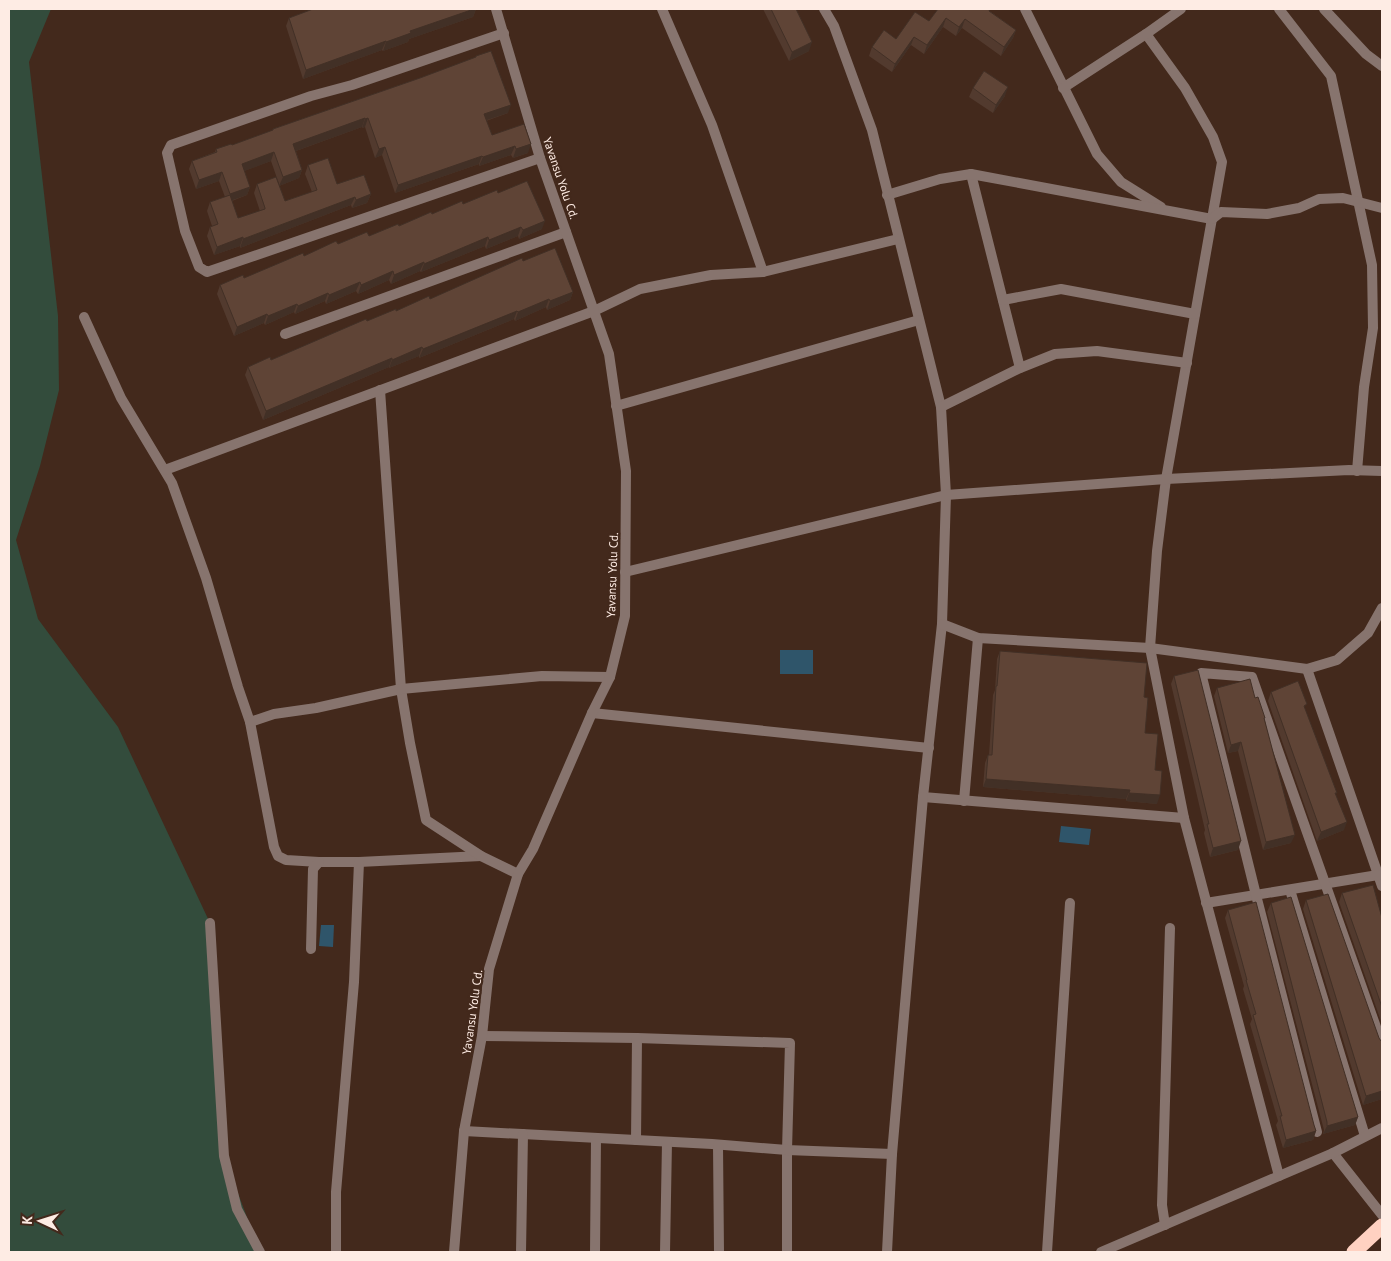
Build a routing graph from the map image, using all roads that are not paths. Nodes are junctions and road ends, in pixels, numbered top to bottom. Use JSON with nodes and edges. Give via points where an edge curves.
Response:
{"nodes":[{"id":1,"x":496,"y":9,"type":"edge"},
{"id":2,"x":662,"y":9,"type":"edge"},
{"id":3,"x":824,"y":9,"type":"edge"},
{"id":4,"x":1024,"y":9,"type":"edge"},
{"id":5,"x":1181,"y":9,"type":"edge"},
{"id":6,"x":1279,"y":9,"type":"edge"},
{"id":7,"x":1324,"y":9,"type":"edge"},
{"id":8,"x":504,"y":33,"type":"junction"},
{"id":9,"x":1146,"y":34,"type":"junction"},
{"id":10,"x":1382,"y":66,"type":"edge"},
{"id":11,"x":1063,"y":88,"type":"junction"},
{"id":12,"x":540,"y":158,"type":"junction"},
{"id":13,"x":971,"y":174,"type":"junction"},
{"id":14,"x":887,"y":195,"type":"junction"},
{"id":15,"x":1358,"y":202,"type":"junction"},
{"id":16,"x":1382,"y":208,"type":"edge"},
{"id":17,"x":1166,"y":210,"type":"junction"},
{"id":18,"x":1212,"y":219,"type":"junction"},
{"id":19,"x":566,"y":232,"type":"junction"},
{"id":20,"x":898,"y":239,"type":"junction"},
{"id":21,"x":763,"y":272,"type":"junction"},
{"id":22,"x":1003,"y":300,"type":"junction"},
{"id":23,"x":594,"y":311,"type":"junction"},
{"id":24,"x":1195,"y":314,"type":"junction"},
{"id":25,"x":84,"y":317,"type":"dead end"},
{"id":26,"x":919,"y":320,"type":"junction"},
{"id":27,"x":285,"y":334,"type":"dead end"},
{"id":28,"x":1187,"y":362,"type":"junction"},
{"id":29,"x":1020,"y":368,"type":"junction"},
{"id":30,"x":380,"y":390,"type":"junction"},
{"id":31,"x":616,"y":406,"type":"junction"},
{"id":32,"x":941,"y":407,"type":"junction"},
{"id":33,"x":164,"y":470,"type":"junction"},
{"id":34,"x":1357,"y":471,"type":"junction"},
{"id":35,"x":1382,"y":471,"type":"edge"},
{"id":36,"x":1166,"y":479,"type":"junction"},
{"id":37,"x":946,"y":495,"type":"junction"},
{"id":38,"x":626,"y":572,"type":"junction"},
{"id":39,"x":1382,"y":608,"type":"edge"},
{"id":40,"x":942,"y":624,"type":"junction"},
{"id":41,"x":978,"y":638,"type":"junction"},
{"id":42,"x":1150,"y":648,"type":"junction"},
{"id":43,"x":1307,"y":669,"type":"junction"},
{"id":44,"x":610,"y":677,"type":"junction"},
{"id":45,"x":401,"y":689,"type":"junction"},
{"id":46,"x":592,"y":714,"type":"junction"},
{"id":47,"x":250,"y":722,"type":"junction"},
{"id":48,"x":929,"y":748,"type":"junction"},
{"id":49,"x":924,"y":797,"type":"junction"},
{"id":50,"x":964,"y":801,"type":"junction"},
{"id":51,"x":1184,"y":818,"type":"junction"},
{"id":52,"x":481,"y":856,"type":"junction"},
{"id":53,"x":320,"y":862,"type":"junction"},
{"id":54,"x":359,"y":862,"type":"junction"},
{"id":55,"x":518,"y":874,"type":"junction"},
{"id":56,"x":1378,"y":875,"type":"junction"},
{"id":57,"x":1326,"y":884,"type":"junction"},
{"id":58,"x":1382,"y":886,"type":"edge"},
{"id":59,"x":1290,"y":890,"type":"junction"},
{"id":60,"x":1256,"y":895,"type":"junction"},
{"id":61,"x":1070,"y":903,"type":"dead end"},
{"id":62,"x":1206,"y":903,"type":"junction"},
{"id":63,"x":210,"y":923,"type":"dead end"},
{"id":64,"x":1170,"y":928,"type":"dead end"},
{"id":65,"x":311,"y":949,"type":"dead end"},
{"id":66,"x":482,"y":1036,"type":"junction"},
{"id":67,"x":637,"y":1038,"type":"junction"},
{"id":68,"x":1382,"y":1044,"type":"edge"},
{"id":69,"x":1382,"y":1128,"type":"edge"},
{"id":70,"x":464,"y":1131,"type":"junction"},
{"id":71,"x":1317,"y":1132,"type":"edge"},
{"id":72,"x":523,"y":1134,"type":"junction"},
{"id":73,"x":1366,"y":1136,"type":"junction"},
{"id":74,"x":596,"y":1138,"type":"junction"},
{"id":75,"x":636,"y":1140,"type":"junction"},
{"id":76,"x":666,"y":1142,"type":"junction"},
{"id":77,"x":718,"y":1145,"type":"junction"},
{"id":78,"x":787,"y":1150,"type":"junction"},
{"id":79,"x":1333,"y":1153,"type":"junction"},
{"id":80,"x":892,"y":1154,"type":"junction"},
{"id":81,"x":1279,"y":1176,"type":"junction"},
{"id":82,"x":1382,"y":1215,"type":"edge"},
{"id":83,"x":1165,"y":1225,"type":"junction"},
{"id":84,"x":1382,"y":1226,"type":"edge"},
{"id":85,"x":260,"y":1252,"type":"edge"},
{"id":86,"x":336,"y":1252,"type":"edge"},
{"id":87,"x":454,"y":1252,"type":"edge"},
{"id":88,"x":521,"y":1252,"type":"edge"},
{"id":89,"x":595,"y":1252,"type":"edge"},
{"id":90,"x":665,"y":1252,"type":"edge"},
{"id":91,"x":719,"y":1252,"type":"edge"},
{"id":92,"x":787,"y":1252,"type":"edge"},
{"id":93,"x":887,"y":1252,"type":"edge"},
{"id":94,"x":1047,"y":1252,"type":"edge"},
{"id":95,"x":1101,"y":1252,"type":"edge"},
{"id":96,"x":1354,"y":1252,"type":"edge"}],
"edges":[{"from":1,"to":8,"type":"street","name":"Yavansu Yolu Cd."},
{"from":2,"to":21,"type":"street","via":[[712,125]]},
{"from":3,"to":14,"type":"street","via":[[834,26],[872,130]]},
{"from":4,"to":11,"type":"street"},
{"from":5,"to":9,"type":"street"},
{"from":6,"to":15,"type":"street","via":[[1331,76]]},
{"from":7,"to":10,"type":"street","via":[[1366,54]]},
{"from":8,"to":12,"type":"street","name":"Yavansu Yolu Cd."},
{"from":8,"to":12,"type":"street","via":[[171,145],[167,153],[185,231],[200,267],[207,272]]},
{"from":9,"to":11,"type":"street"},
{"from":9,"to":18,"type":"street","via":[[1185,88],[1213,136],[1222,162]]},
{"from":11,"to":17,"type":"street","via":[[1097,154],[1121,182]]},
{"from":12,"to":19,"type":"street","name":"Yavansu Yolu Cd."},
{"from":13,"to":14,"type":"street","via":[[940,179]]},
{"from":13,"to":17,"type":"street"},
{"from":13,"to":22,"type":"street"},
{"from":14,"to":20,"type":"street"},
{"from":15,"to":16,"type":"street"},
{"from":15,"to":18,"type":"street","via":[[1343,198],[1319,200],[1299,208],[1267,214],[1221,212]]},
{"from":15,"to":34,"type":"street","via":[[1372,265],[1373,328]]},
{"from":17,"to":18,"type":"street"},
{"from":18,"to":24,"type":"street"},
{"from":19,"to":23,"type":"street","name":"Yavansu Yolu Cd."},
{"from":19,"to":27,"type":"street"},
{"from":20,"to":21,"type":"street"},
{"from":20,"to":26,"type":"street"},
{"from":21,"to":23,"type":"street","via":[[711,275],[640,289]]},
{"from":22,"to":24,"type":"street","via":[[1061,289]]},
{"from":22,"to":29,"type":"street"},
{"from":23,"to":30,"type":"street"},
{"from":23,"to":31,"type":"street","name":"Yavansu Yolu Cd.","via":[[609,354]]},
{"from":24,"to":28,"type":"street"},
{"from":25,"to":33,"type":"street","via":[[122,398]]},
{"from":26,"to":31,"type":"street"},
{"from":26,"to":32,"type":"street"},
{"from":28,"to":29,"type":"street","via":[[1097,351],[1054,354]]},
{"from":28,"to":36,"type":"street"},
{"from":29,"to":32,"type":"street"},
{"from":30,"to":33,"type":"street"},
{"from":30,"to":45,"type":"street"},
{"from":31,"to":38,"type":"street","name":"Yavansu Yolu Cd.","via":[[626,471]]},
{"from":32,"to":37,"type":"street"},
{"from":33,"to":47,"type":"street","via":[[172,483],[206,578]]},
{"from":34,"to":35,"type":"street"},
{"from":34,"to":36,"type":"street"},
{"from":36,"to":37,"type":"street"},
{"from":36,"to":42,"type":"street"},
{"from":37,"to":38,"type":"street"},
{"from":37,"to":40,"type":"street"},
{"from":38,"to":44,"type":"street","name":"Yavansu Yolu Cd.","via":[[625,616]]},
{"from":39,"to":43,"type":"street","via":[[1368,633],[1337,660]]},
{"from":40,"to":41,"type":"street"},
{"from":40,"to":48,"type":"street"},
{"from":41,"to":42,"type":"street"},
{"from":41,"to":50,"type":"street"},
{"from":42,"to":43,"type":"street"},
{"from":42,"to":51,"type":"street"},
{"from":43,"to":56,"type":"street"},
{"from":44,"to":45,"type":"street","via":[[542,676]]},
{"from":44,"to":46,"type":"street","name":"Yavansu Yolu Cd."},
{"from":45,"to":47,"type":"street","via":[[274,714]]},
{"from":45,"to":52,"type":"street","via":[[426,820]]},
{"from":46,"to":48,"type":"street"},
{"from":46,"to":55,"type":"street","name":"Yavansu Yolu Cd.","via":[[533,849]]},
{"from":47,"to":53,"type":"street","via":[[278,856],[286,860]]},
{"from":48,"to":49,"type":"street"},
{"from":49,"to":50,"type":"street"},
{"from":49,"to":80,"type":"street"},
{"from":50,"to":51,"type":"street"},
{"from":51,"to":62,"type":"street"},
{"from":52,"to":54,"type":"street"},
{"from":52,"to":55,"type":"street"},
{"from":53,"to":54,"type":"street"},
{"from":53,"to":65,"type":"street","via":[[313,869]]},
{"from":54,"to":86,"type":"street","via":[[354,982],[336,1192]]},
{"from":55,"to":66,"type":"street","name":"Yavansu Yolu Cd.","via":[[489,969]]},
{"from":56,"to":57,"type":"street"},
{"from":56,"to":58,"type":"street"},
{"from":57,"to":59,"type":"street"},
{"from":57,"to":60,"type":"street","via":[[1252,677],[1201,673]]},
{"from":57,"to":68,"type":"street"},
{"from":59,"to":60,"type":"street"},
{"from":59,"to":73,"type":"street"},
{"from":60,"to":62,"type":"street"},
{"from":60,"to":71,"type":"street"},
{"from":61,"to":94,"type":"street"},
{"from":62,"to":81,"type":"street"},
{"from":63,"to":85,"type":"street","via":[[224,1156],[237,1210]]},
{"from":64,"to":83,"type":"street","via":[[1162,1205]]},
{"from":66,"to":67,"type":"street"},
{"from":66,"to":70,"type":"street","name":"Yavansu Yolu Cd."},
{"from":67,"to":75,"type":"street"},
{"from":67,"to":78,"type":"street","via":[[790,1043]]},
{"from":69,"to":73,"type":"street"},
{"from":70,"to":72,"type":"street"},
{"from":70,"to":87,"type":"street","name":"Yavansu Yolu Cd."},
{"from":72,"to":74,"type":"street"},
{"from":72,"to":88,"type":"street"},
{"from":73,"to":79,"type":"street"},
{"from":74,"to":75,"type":"street"},
{"from":74,"to":89,"type":"street"},
{"from":75,"to":76,"type":"street"},
{"from":76,"to":77,"type":"street"},
{"from":76,"to":90,"type":"street"},
{"from":77,"to":78,"type":"street"},
{"from":77,"to":91,"type":"street"},
{"from":78,"to":80,"type":"street"},
{"from":78,"to":92,"type":"street"},
{"from":79,"to":81,"type":"street"},
{"from":79,"to":82,"type":"street"},
{"from":80,"to":93,"type":"street"},
{"from":81,"to":83,"type":"street"},
{"from":83,"to":95,"type":"street"},
{"from":84,"to":96,"type":"highway"}]}
